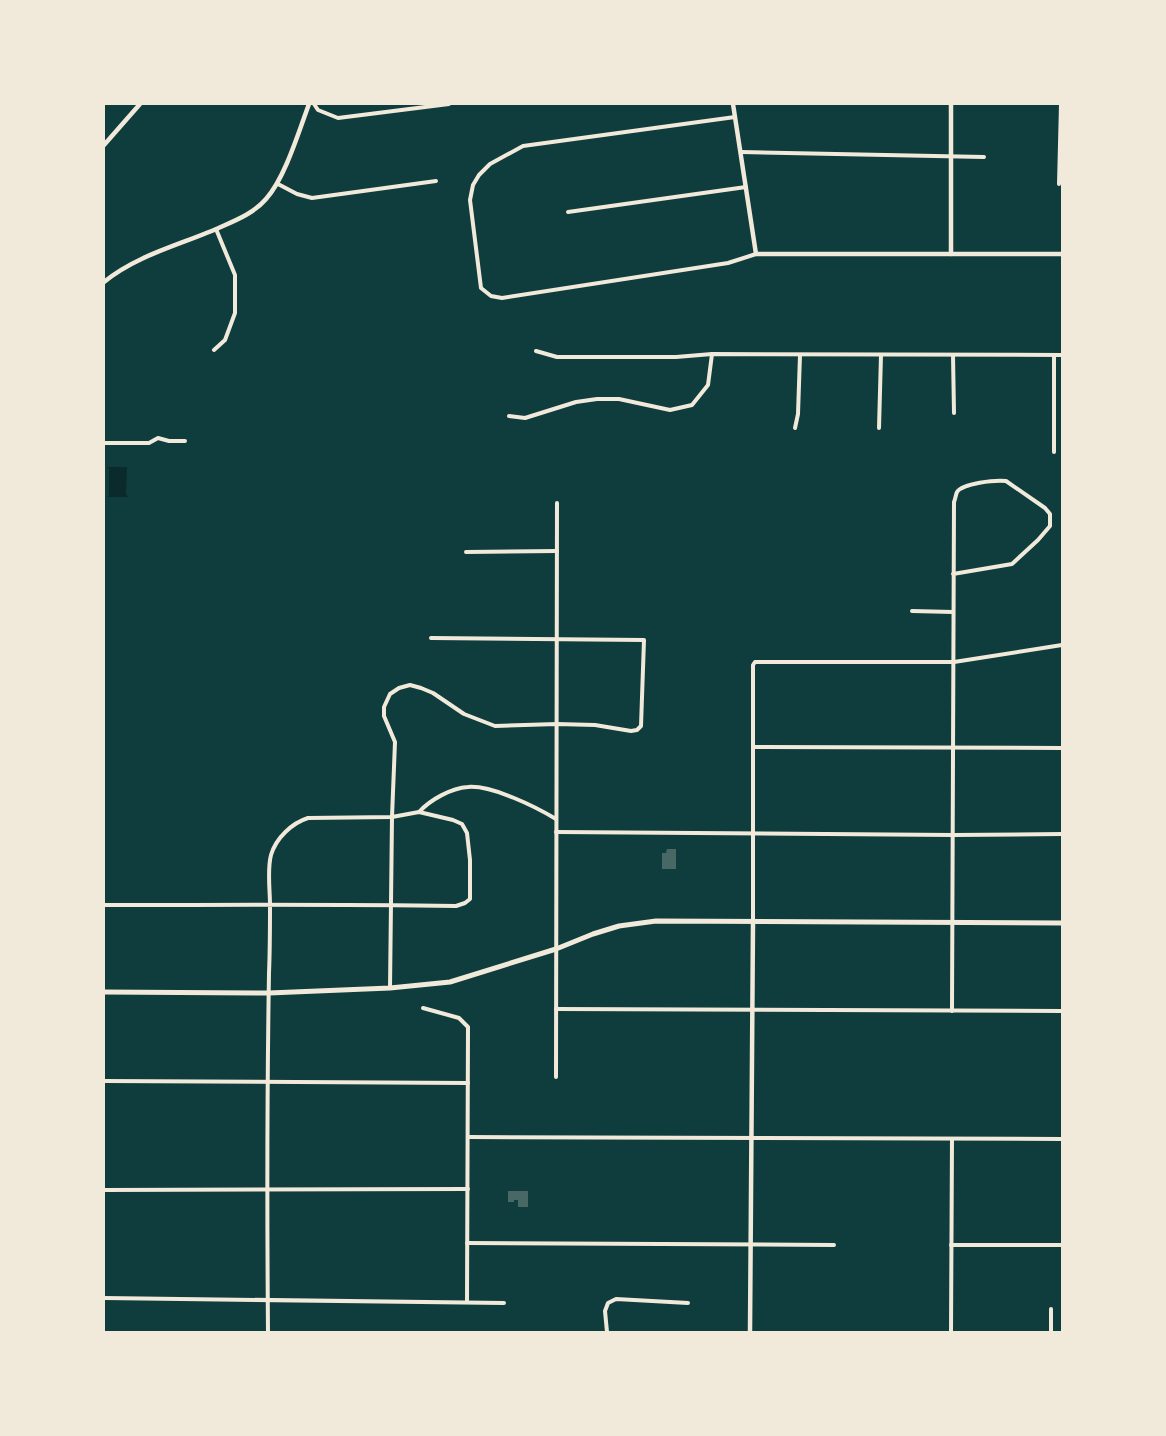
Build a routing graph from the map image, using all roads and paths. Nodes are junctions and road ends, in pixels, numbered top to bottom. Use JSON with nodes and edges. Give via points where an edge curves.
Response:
{"nodes":[{"id":1,"x":140,"y":104,"type":"edge"},
{"id":2,"x":309,"y":104,"type":"edge"},
{"id":3,"x":314,"y":104,"type":"edge"},
{"id":4,"x":449,"y":104,"type":"edge"},
{"id":5,"x":733,"y":104,"type":"edge"},
{"id":6,"x":951,"y":104,"type":"edge"},
{"id":7,"x":1061,"y":104,"type":"edge"},
{"id":8,"x":735,"y":117,"type":"junction"},
{"id":9,"x":104,"y":145,"type":"edge"},
{"id":10,"x":741,"y":152,"type":"junction"},
{"id":11,"x":951,"y":156,"type":"junction"},
{"id":12,"x":984,"y":157,"type":"dead end"},
{"id":13,"x":436,"y":181,"type":"dead end"},
{"id":14,"x":1059,"y":183,"type":"dead end"},
{"id":15,"x":278,"y":184,"type":"junction"},
{"id":16,"x":746,"y":187,"type":"junction"},
{"id":17,"x":568,"y":212,"type":"dead end"},
{"id":18,"x":216,"y":229,"type":"junction"},
{"id":19,"x":756,"y":254,"type":"junction"},
{"id":20,"x":951,"y":254,"type":"junction"},
{"id":21,"x":1062,"y":254,"type":"edge"},
{"id":22,"x":104,"y":282,"type":"edge"},
{"id":23,"x":214,"y":350,"type":"dead end"},
{"id":24,"x":536,"y":351,"type":"dead end"},
{"id":25,"x":712,"y":354,"type":"junction"},
{"id":26,"x":800,"y":355,"type":"junction"},
{"id":27,"x":881,"y":355,"type":"junction"},
{"id":28,"x":953,"y":355,"type":"junction"},
{"id":29,"x":1054,"y":355,"type":"junction"},
{"id":30,"x":1062,"y":355,"type":"edge"},
{"id":31,"x":954,"y":413,"type":"dead end"},
{"id":32,"x":509,"y":416,"type":"dead end"},
{"id":33,"x":795,"y":428,"type":"dead end"},
{"id":34,"x":879,"y":428,"type":"dead end"},
{"id":35,"x":185,"y":441,"type":"dead end"},
{"id":36,"x":104,"y":443,"type":"edge"},
{"id":37,"x":1054,"y":452,"type":"dead end"},
{"id":38,"x":557,"y":503,"type":"dead end"},
{"id":39,"x":557,"y":551,"type":"junction"},
{"id":40,"x":466,"y":552,"type":"dead end"},
{"id":41,"x":953,"y":574,"type":"junction"},
{"id":42,"x":912,"y":611,"type":"dead end"},
{"id":43,"x":953,"y":612,"type":"junction"},
{"id":44,"x":431,"y":638,"type":"dead end"},
{"id":45,"x":557,"y":639,"type":"junction"},
{"id":46,"x":1062,"y":645,"type":"edge"},
{"id":47,"x":954,"y":662,"type":"junction"},
{"id":48,"x":557,"y":724,"type":"junction"},
{"id":49,"x":754,"y":747,"type":"junction"},
{"id":50,"x":954,"y":748,"type":"junction"},
{"id":51,"x":1062,"y":748,"type":"edge"},
{"id":52,"x":419,"y":812,"type":"junction"},
{"id":53,"x":392,"y":818,"type":"junction"},
{"id":54,"x":557,"y":820,"type":"junction"},
{"id":55,"x":556,"y":832,"type":"junction"},
{"id":56,"x":753,"y":833,"type":"junction"},
{"id":57,"x":1062,"y":834,"type":"edge"},
{"id":58,"x":953,"y":835,"type":"junction"},
{"id":59,"x":104,"y":905,"type":"edge"},
{"id":60,"x":270,"y":905,"type":"junction"},
{"id":61,"x":391,"y":905,"type":"junction"},
{"id":62,"x":753,"y":922,"type":"junction"},
{"id":63,"x":953,"y":923,"type":"junction"},
{"id":64,"x":1062,"y":923,"type":"edge"},
{"id":65,"x":556,"y":949,"type":"junction"},
{"id":66,"x":390,"y":988,"type":"junction"},
{"id":67,"x":104,"y":992,"type":"edge"},
{"id":68,"x":269,"y":993,"type":"junction"},
{"id":69,"x":423,"y":1008,"type":"dead end"},
{"id":70,"x":556,"y":1009,"type":"junction"},
{"id":71,"x":753,"y":1010,"type":"junction"},
{"id":72,"x":952,"y":1011,"type":"junction"},
{"id":73,"x":1062,"y":1011,"type":"edge"},
{"id":74,"x":556,"y":1077,"type":"dead end"},
{"id":75,"x":104,"y":1081,"type":"edge"},
{"id":76,"x":267,"y":1083,"type":"junction"},
{"id":77,"x":468,"y":1083,"type":"junction"},
{"id":78,"x":468,"y":1137,"type":"junction"},
{"id":79,"x":752,"y":1139,"type":"junction"},
{"id":80,"x":952,"y":1139,"type":"junction"},
{"id":81,"x":1062,"y":1139,"type":"edge"},
{"id":82,"x":468,"y":1189,"type":"junction"},
{"id":83,"x":104,"y":1190,"type":"edge"},
{"id":84,"x":267,"y":1190,"type":"junction"},
{"id":85,"x":467,"y":1244,"type":"junction"},
{"id":86,"x":750,"y":1244,"type":"junction"},
{"id":87,"x":834,"y":1245,"type":"dead end"},
{"id":88,"x":951,"y":1245,"type":"junction"},
{"id":89,"x":1062,"y":1245,"type":"edge"},
{"id":90,"x":104,"y":1298,"type":"edge"},
{"id":91,"x":268,"y":1299,"type":"junction"},
{"id":92,"x":467,"y":1302,"type":"junction"},
{"id":93,"x":504,"y":1303,"type":"dead end"},
{"id":94,"x":688,"y":1303,"type":"dead end"},
{"id":95,"x":1051,"y":1309,"type":"dead end"},
{"id":96,"x":268,"y":1332,"type":"edge"},
{"id":97,"x":608,"y":1332,"type":"edge"},
{"id":98,"x":750,"y":1332,"type":"edge"},
{"id":99,"x":951,"y":1332,"type":"edge"},
{"id":100,"x":1051,"y":1332,"type":"edge"}],
"edges":[{"from":1,"to":9,"type":"street"},
{"from":2,"to":15,"type":"street"},
{"from":3,"to":4,"type":"street","via":[[318,110],[338,118]]},
{"from":5,"to":8,"type":"street"},
{"from":6,"to":11,"type":"street"},
{"from":7,"to":14,"type":"street"},
{"from":8,"to":10,"type":"street"},
{"from":8,"to":19,"type":"street","via":[[524,146],[490,164],[473,185],[470,200],[481,288],[502,298],[728,263]]},
{"from":10,"to":11,"type":"street"},
{"from":10,"to":16,"type":"street"},
{"from":11,"to":12,"type":"street"},
{"from":11,"to":20,"type":"street"},
{"from":13,"to":15,"type":"street","via":[[312,198]]},
{"from":15,"to":18,"type":"street","via":[[256,208]]},
{"from":16,"to":17,"type":"street"},
{"from":16,"to":19,"type":"street"},
{"from":18,"to":22,"type":"street","via":[[131,264]]},
{"from":18,"to":23,"type":"street","via":[[235,275],[235,313],[225,340]]},
{"from":19,"to":20,"type":"street"},
{"from":20,"to":21,"type":"street"},
{"from":24,"to":25,"type":"street","via":[[557,357]]},
{"from":25,"to":26,"type":"street"},
{"from":25,"to":32,"type":"street","via":[[708,385],[692,405],[670,410],[619,399],[597,399],[525,418]]},
{"from":26,"to":27,"type":"street"},
{"from":26,"to":33,"type":"street"},
{"from":27,"to":28,"type":"street"},
{"from":27,"to":34,"type":"street"},
{"from":28,"to":29,"type":"street"},
{"from":28,"to":31,"type":"street"},
{"from":29,"to":30,"type":"street"},
{"from":29,"to":37,"type":"street"},
{"from":35,"to":36,"type":"street","via":[[158,438],[149,443]]},
{"from":38,"to":39,"type":"street"},
{"from":39,"to":40,"type":"street"},
{"from":39,"to":45,"type":"street"},
{"from":41,"to":41,"type":"street","via":[[954,502],[959,489],[1006,481],[1050,514],[1050,526],[1012,564]]},
{"from":41,"to":43,"type":"street"},
{"from":42,"to":43,"type":"street"},
{"from":43,"to":47,"type":"street"},
{"from":44,"to":45,"type":"street"},
{"from":45,"to":48,"type":"street"},
{"from":45,"to":48,"type":"street","via":[[644,639],[641,726],[637,730]]},
{"from":46,"to":47,"type":"street"},
{"from":47,"to":49,"type":"street","via":[[754,662]]},
{"from":47,"to":50,"type":"street"},
{"from":48,"to":53,"type":"street","via":[[495,726],[464,714],[421,688],[399,688],[390,694],[384,707],[395,742]]},
{"from":48,"to":54,"type":"street"},
{"from":49,"to":50,"type":"street"},
{"from":49,"to":56,"type":"street"},
{"from":50,"to":51,"type":"street"},
{"from":50,"to":58,"type":"street"},
{"from":52,"to":53,"type":"street"},
{"from":52,"to":54,"type":"street","via":[[440,797],[469,787],[496,792]]},
{"from":52,"to":61,"type":"street","via":[[462,824],[470,860],[470,899],[456,906]]},
{"from":53,"to":60,"type":"street","via":[[308,818],[297,822],[282,836],[270,859]]},
{"from":53,"to":61,"type":"street"},
{"from":54,"to":55,"type":"street"},
{"from":55,"to":56,"type":"street"},
{"from":55,"to":65,"type":"street"},
{"from":56,"to":58,"type":"street"},
{"from":56,"to":62,"type":"street"},
{"from":57,"to":58,"type":"street"},
{"from":58,"to":63,"type":"street"},
{"from":59,"to":60,"type":"street"},
{"from":60,"to":61,"type":"street"},
{"from":60,"to":68,"type":"street"},
{"from":61,"to":66,"type":"street"},
{"from":62,"to":63,"type":"main road"},
{"from":62,"to":65,"type":"main road","via":[[638,922]]},
{"from":62,"to":71,"type":"street"},
{"from":63,"to":64,"type":"main road"},
{"from":63,"to":72,"type":"street"},
{"from":65,"to":66,"type":"main road","via":[[450,982]]},
{"from":65,"to":70,"type":"street"},
{"from":66,"to":68,"type":"main road"},
{"from":67,"to":68,"type":"main road"},
{"from":68,"to":76,"type":"street"},
{"from":69,"to":77,"type":"street","via":[[459,1018],[468,1027]]},
{"from":70,"to":71,"type":"street"},
{"from":70,"to":74,"type":"street"},
{"from":71,"to":72,"type":"street"},
{"from":71,"to":79,"type":"street"},
{"from":72,"to":73,"type":"street"},
{"from":75,"to":76,"type":"street"},
{"from":76,"to":77,"type":"street"},
{"from":76,"to":84,"type":"street"},
{"from":77,"to":78,"type":"street"},
{"from":78,"to":79,"type":"street"},
{"from":78,"to":82,"type":"street"},
{"from":79,"to":80,"type":"street"},
{"from":79,"to":86,"type":"street"},
{"from":80,"to":81,"type":"street"},
{"from":80,"to":88,"type":"street"},
{"from":82,"to":84,"type":"street"},
{"from":82,"to":85,"type":"street"},
{"from":83,"to":84,"type":"street"},
{"from":84,"to":91,"type":"street"},
{"from":85,"to":86,"type":"street"},
{"from":85,"to":92,"type":"street"},
{"from":86,"to":87,"type":"street"},
{"from":86,"to":98,"type":"street"},
{"from":88,"to":89,"type":"street"},
{"from":88,"to":99,"type":"street"},
{"from":90,"to":91,"type":"street"},
{"from":91,"to":92,"type":"street"},
{"from":91,"to":96,"type":"street"},
{"from":92,"to":93,"type":"street"},
{"from":94,"to":97,"type":"street","via":[[616,1299],[608,1303],[605,1311]]},
{"from":95,"to":100,"type":"street"}]}
